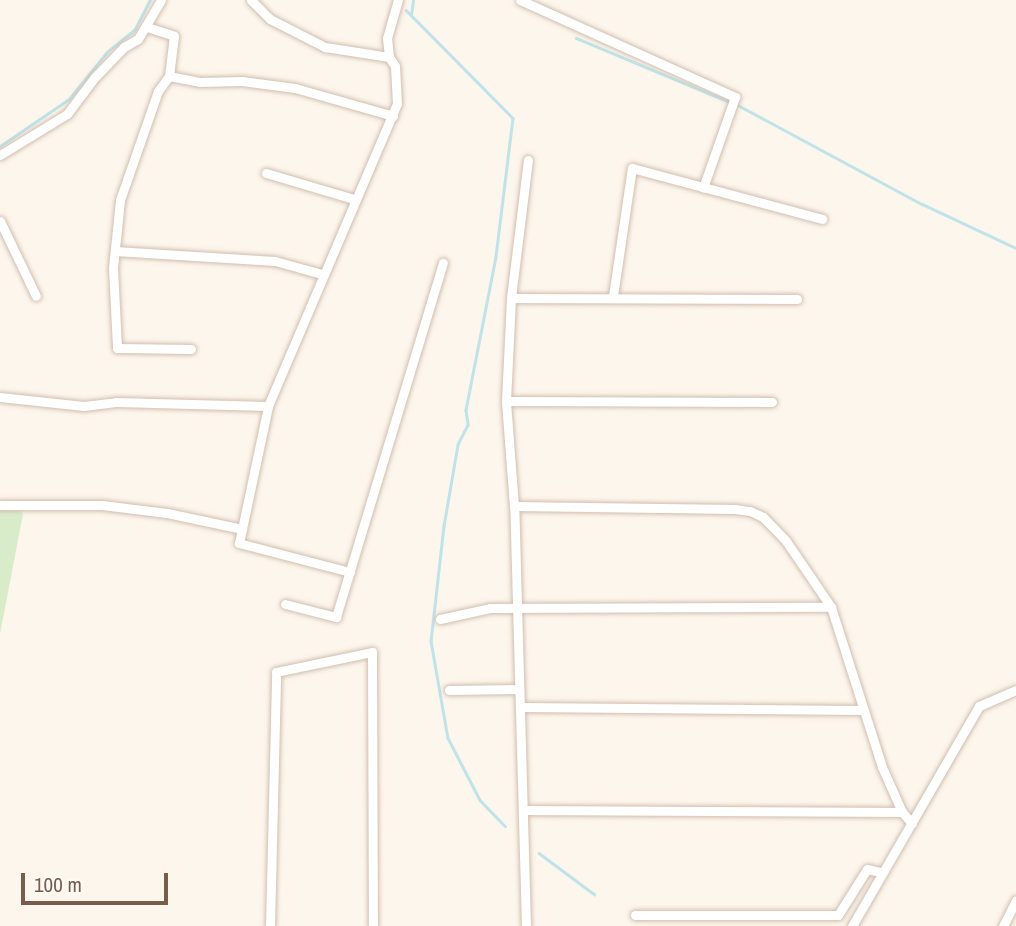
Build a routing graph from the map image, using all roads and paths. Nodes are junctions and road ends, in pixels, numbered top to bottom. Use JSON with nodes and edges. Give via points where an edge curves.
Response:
{"nodes":[{"id":1,"x":161,"y":0,"type":"edge"},
{"id":2,"x":251,"y":0,"type":"edge"},
{"id":3,"x":398,"y":0,"type":"edge"},
{"id":4,"x":520,"y":0,"type":"edge"},
{"id":5,"x":147,"y":27,"type":"junction"},
{"id":6,"x":388,"y":57,"type":"junction"},
{"id":7,"x":169,"y":76,"type":"junction"},
{"id":8,"x":393,"y":116,"type":"junction"},
{"id":9,"x":0,"y":155,"type":"edge"},
{"id":10,"x":528,"y":160,"type":"dead end"},
{"id":11,"x":266,"y":173,"type":"dead end"},
{"id":12,"x":702,"y":188,"type":"junction"},
{"id":13,"x":354,"y":199,"type":"junction"},
{"id":14,"x":822,"y":219,"type":"dead end"},
{"id":15,"x":0,"y":221,"type":"edge"},
{"id":16,"x":115,"y":251,"type":"junction"},
{"id":17,"x":443,"y":263,"type":"dead end"},
{"id":18,"x":322,"y":274,"type":"junction"},
{"id":19,"x":36,"y":296,"type":"dead end"},
{"id":20,"x":613,"y":296,"type":"junction"},
{"id":21,"x":511,"y":298,"type":"junction"},
{"id":22,"x":797,"y":299,"type":"dead end"},
{"id":23,"x":191,"y":349,"type":"dead end"},
{"id":24,"x":0,"y":397,"type":"edge"},
{"id":25,"x":506,"y":401,"type":"junction"},
{"id":26,"x":772,"y":402,"type":"dead end"},
{"id":27,"x":268,"y":406,"type":"junction"},
{"id":28,"x":0,"y":505,"type":"edge"},
{"id":29,"x":514,"y":506,"type":"junction"},
{"id":30,"x":242,"y":529,"type":"junction"},
{"id":31,"x":350,"y":572,"type":"junction"},
{"id":32,"x":285,"y":604,"type":"dead end"},
{"id":33,"x":831,"y":607,"type":"junction"},
{"id":34,"x":516,"y":608,"type":"junction"},
{"id":35,"x":440,"y":619,"type":"dead end"},
{"id":36,"x":519,"y":689,"type":"junction"},
{"id":37,"x":449,"y":690,"type":"dead end"},
{"id":38,"x":1016,"y":690,"type":"edge"},
{"id":39,"x":521,"y":707,"type":"junction"},
{"id":40,"x":862,"y":710,"type":"junction"},
{"id":41,"x":523,"y":810,"type":"junction"},
{"id":42,"x":902,"y":812,"type":"junction"},
{"id":43,"x":912,"y":823,"type":"junction"},
{"id":44,"x":880,"y":872,"type":"junction"},
{"id":45,"x":1016,"y":900,"type":"edge"},
{"id":46,"x":635,"y":915,"type":"dead end"},
{"id":47,"x":270,"y":926,"type":"edge"},
{"id":48,"x":373,"y":926,"type":"edge"},
{"id":49,"x":526,"y":926,"type":"edge"},
{"id":50,"x":852,"y":926,"type":"edge"},
{"id":51,"x":1003,"y":926,"type":"edge"}],
"edges":[{"from":1,"to":5,"type":"street"},
{"from":2,"to":6,"type":"street","via":[[270,19],[325,47]]},
{"from":3,"to":6,"type":"street","via":[[387,38]]},
{"from":4,"to":12,"type":"street","via":[[735,97]]},
{"from":5,"to":7,"type":"street","via":[[174,36]]},
{"from":5,"to":9,"type":"street","via":[[95,77],[67,114]]},
{"from":6,"to":8,"type":"street","via":[[394,66],[397,104]]},
{"from":7,"to":8,"type":"street","via":[[295,88]]},
{"from":7,"to":16,"type":"street","via":[[158,90],[120,200]]},
{"from":8,"to":13,"type":"street"},
{"from":10,"to":21,"type":"street"},
{"from":11,"to":13,"type":"street"},
{"from":12,"to":14,"type":"street"},
{"from":12,"to":20,"type":"street","via":[[632,168]]},
{"from":13,"to":18,"type":"street"},
{"from":15,"to":19,"type":"street"},
{"from":16,"to":18,"type":"street","via":[[275,261]]},
{"from":16,"to":23,"type":"street","via":[[117,348]]},
{"from":17,"to":31,"type":"street"},
{"from":18,"to":27,"type":"street"},
{"from":20,"to":21,"type":"street"},
{"from":20,"to":22,"type":"street"},
{"from":21,"to":25,"type":"street"},
{"from":24,"to":27,"type":"street","via":[[84,406],[117,402]]},
{"from":25,"to":26,"type":"street"},
{"from":25,"to":29,"type":"street"},
{"from":27,"to":30,"type":"street"},
{"from":28,"to":30,"type":"street","via":[[102,505]]},
{"from":29,"to":33,"type":"street","via":[[750,510],[786,541]]},
{"from":29,"to":34,"type":"street"},
{"from":30,"to":31,"type":"street","via":[[239,543]]},
{"from":31,"to":32,"type":"street","via":[[336,617]]},
{"from":33,"to":34,"type":"street"},
{"from":33,"to":40,"type":"street"},
{"from":34,"to":35,"type":"street","via":[[490,608]]},
{"from":34,"to":36,"type":"street"},
{"from":36,"to":37,"type":"street"},
{"from":36,"to":39,"type":"street"},
{"from":38,"to":43,"type":"street","via":[[979,706]]},
{"from":39,"to":40,"type":"street"},
{"from":39,"to":41,"type":"street"},
{"from":40,"to":42,"type":"street"},
{"from":41,"to":42,"type":"street"},
{"from":41,"to":49,"type":"street"},
{"from":42,"to":43,"type":"street"},
{"from":43,"to":44,"type":"street"},
{"from":44,"to":46,"type":"street","via":[[867,869],[838,915]]},
{"from":44,"to":50,"type":"street"},
{"from":45,"to":51,"type":"street"},
{"from":47,"to":48,"type":"street","via":[[276,672],[372,652]]}]}
